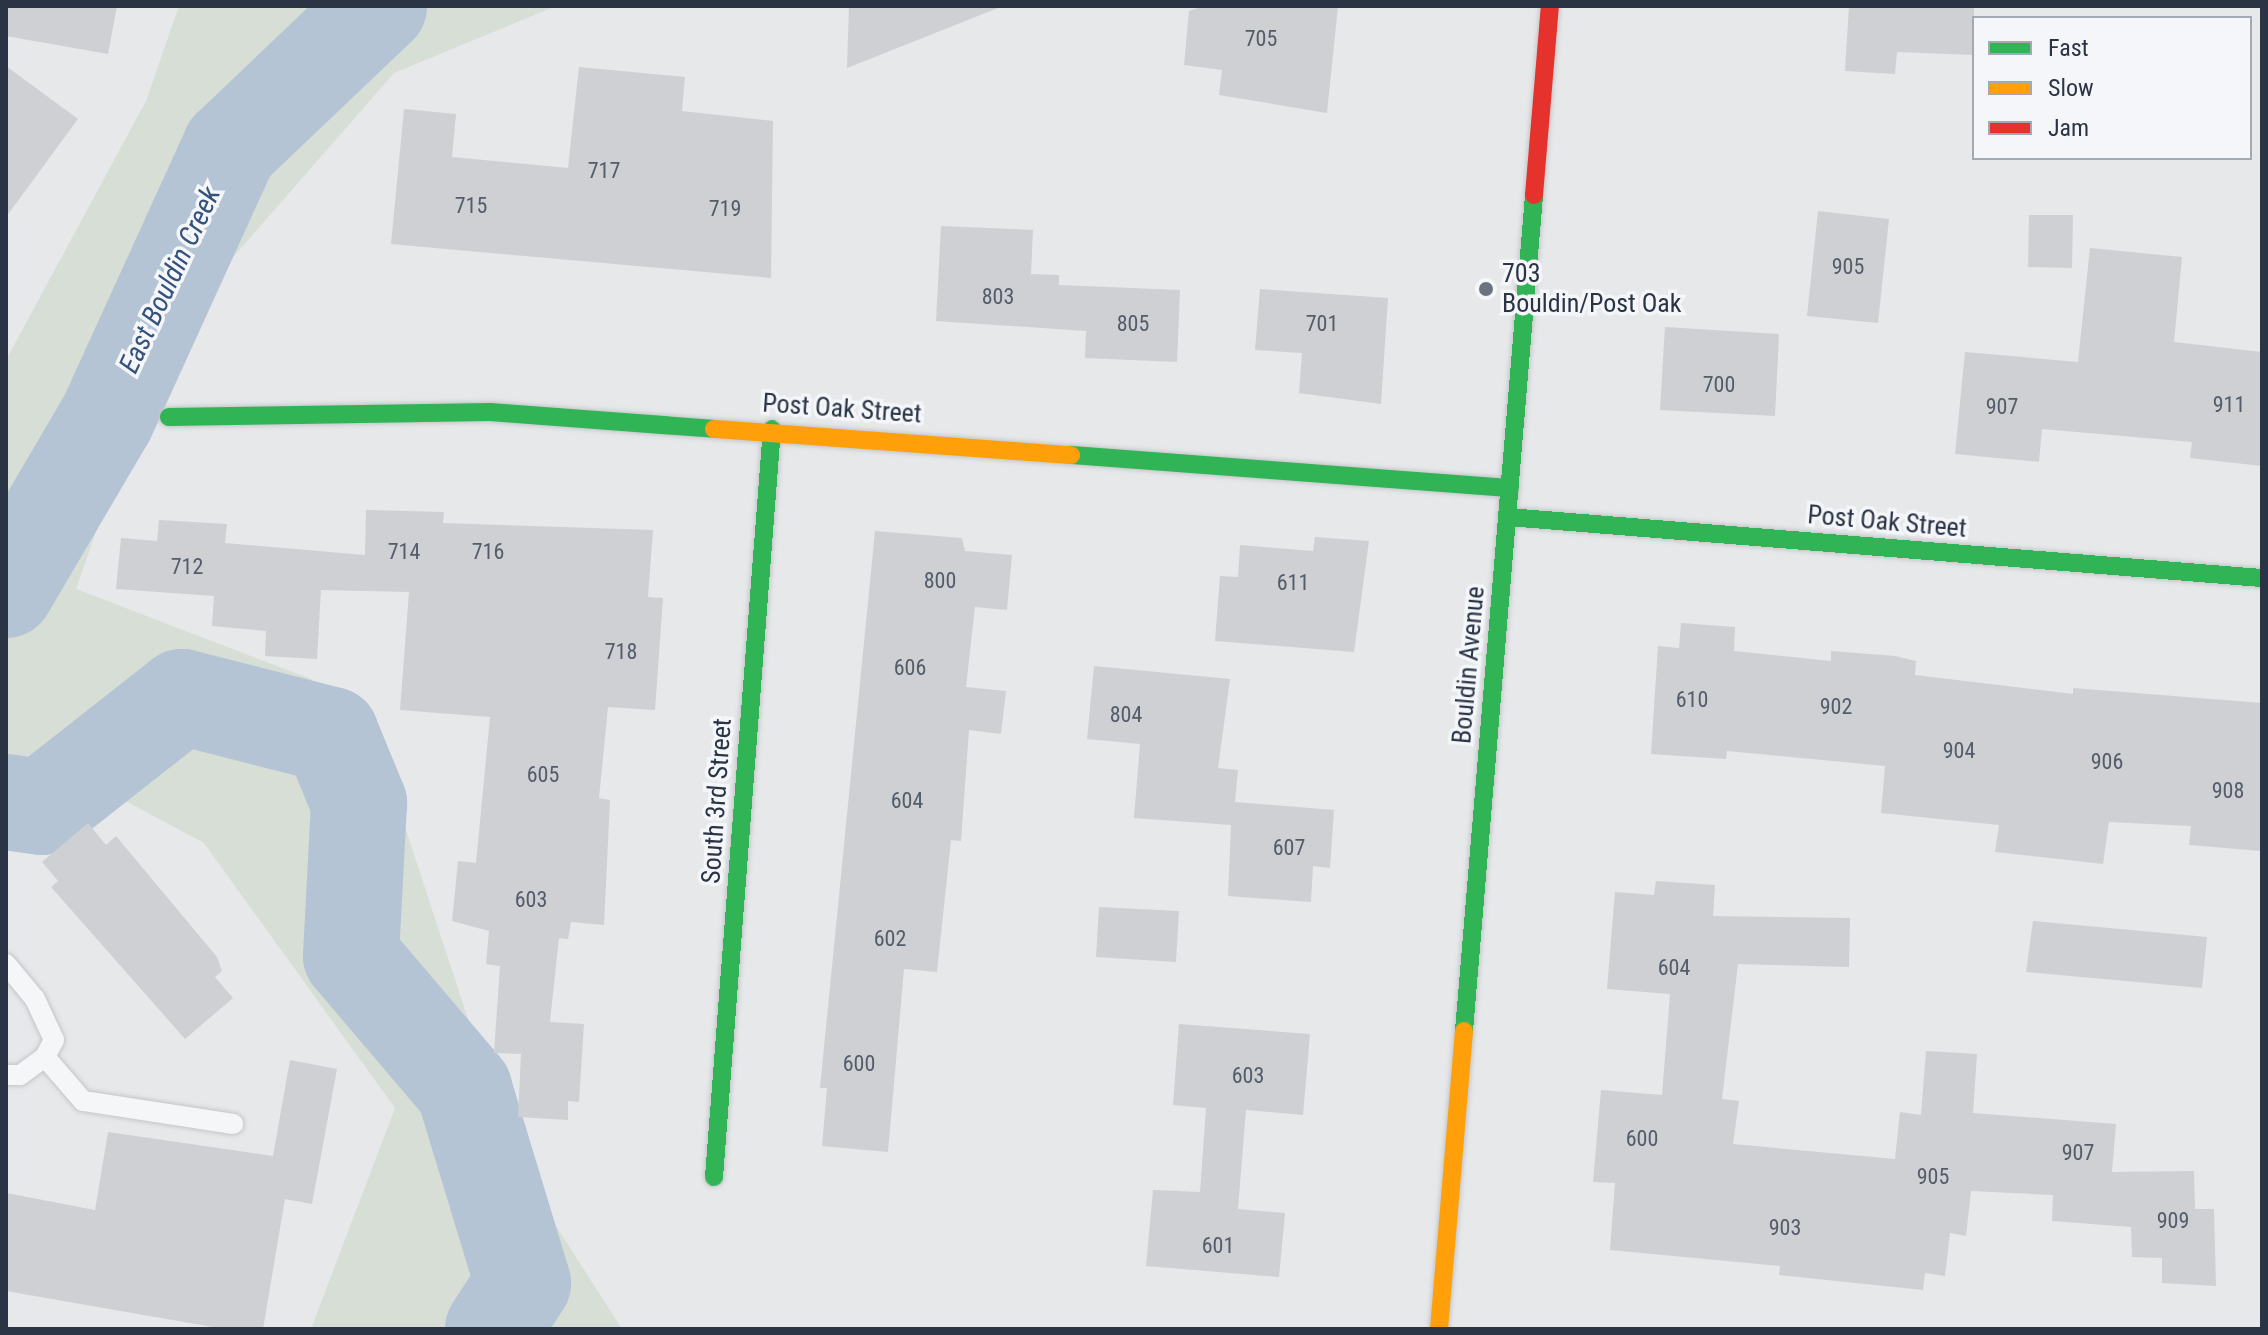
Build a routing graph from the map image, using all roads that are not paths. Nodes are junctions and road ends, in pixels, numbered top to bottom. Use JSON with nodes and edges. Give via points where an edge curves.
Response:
{"nodes":[{"id":1,"x":1550,"y":6,"type":"edge"},
{"id":2,"x":169,"y":417,"type":"dead end"},
{"id":3,"x":772,"y":429,"type":"junction"},
{"id":4,"x":1510,"y":488,"type":"junction"},
{"id":5,"x":1508,"y":517,"type":"junction"},
{"id":6,"x":2262,"y":578,"type":"edge"},
{"id":7,"x":6,"y":964,"type":"edge"},
{"id":8,"x":45,"y":1057,"type":"junction"},
{"id":9,"x":6,"y":1075,"type":"edge"},
{"id":10,"x":233,"y":1124,"type":"dead end"},
{"id":11,"x":714,"y":1177,"type":"dead end"},
{"id":12,"x":1439,"y":1329,"type":"edge"}],
"edges":[{"from":1,"to":4,"type":"street","name":"Bouldin Avenue"},
{"from":2,"to":3,"type":"street","name":"Post Oak Street","via":[[490,412]]},
{"from":3,"to":4,"type":"street","name":"Post Oak Street"},
{"from":3,"to":11,"type":"street","name":"South 3rd Street"},
{"from":4,"to":5,"type":"street","name":"Bouldin Avenue"},
{"from":5,"to":6,"type":"street","name":"Post Oak Street"},
{"from":5,"to":12,"type":"street","name":"Bouldin Avenue"},
{"from":7,"to":8,"type":"lane","via":[[35,999],[54,1040]]},
{"from":8,"to":9,"type":"lane","via":[[20,1075]]},
{"from":8,"to":10,"type":"lane","via":[[83,1101]]}]}
